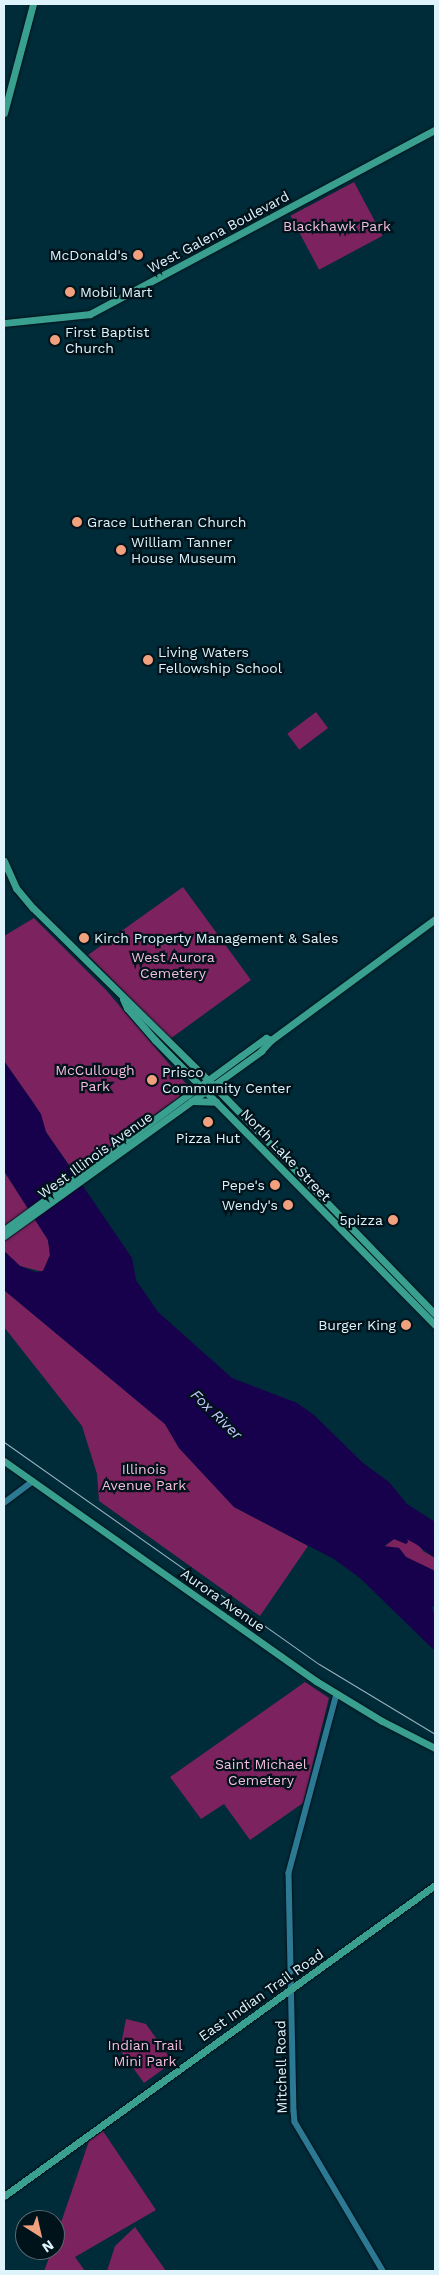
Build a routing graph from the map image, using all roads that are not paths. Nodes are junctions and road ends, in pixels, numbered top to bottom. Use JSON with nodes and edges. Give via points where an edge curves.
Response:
{"nodes":[{"id":1,"x":33,"y":4,"type":"edge"},
{"id":2,"x":4,"y":113,"type":"edge"},
{"id":3,"x":435,"y":130,"type":"edge"},
{"id":4,"x":4,"y":323,"type":"edge"},
{"id":5,"x":4,"y":862,"type":"edge"},
{"id":6,"x":435,"y":919,"type":"edge"},
{"id":7,"x":123,"y":999,"type":"junction"},
{"id":8,"x":210,"y":1083,"type":"junction"},
{"id":9,"x":203,"y":1088,"type":"junction"},
{"id":10,"x":192,"y":1101,"type":"junction"},
{"id":11,"x":217,"y":1102,"type":"junction"},
{"id":12,"x":83,"y":1176,"type":"junction"},
{"id":13,"x":21,"y":1220,"type":"junction"},
{"id":14,"x":4,"y":1230,"type":"edge"},
{"id":15,"x":4,"y":1236,"type":"edge"},
{"id":16,"x":435,"y":1314,"type":"edge"},
{"id":17,"x":435,"y":1325,"type":"edge"},
{"id":18,"x":4,"y":1462,"type":"edge"},
{"id":19,"x":33,"y":1482,"type":"junction"},
{"id":20,"x":4,"y":1503,"type":"edge"},
{"id":21,"x":337,"y":1694,"type":"junction"},
{"id":22,"x":435,"y":1748,"type":"edge"},
{"id":23,"x":435,"y":1885,"type":"edge"},
{"id":24,"x":292,"y":1988,"type":"junction"},
{"id":25,"x":4,"y":2196,"type":"edge"},
{"id":26,"x":383,"y":2271,"type":"edge"}],
"edges":[{"from":1,"to":2,"type":"main road"},
{"from":3,"to":4,"type":"main road","name":"West Galena Boulevard","via":[[90,314],[80,318]]},
{"from":5,"to":7,"type":"main road","name":"North Lake Street","via":[[21,895]]},
{"from":6,"to":8,"type":"main road","name":"West Illinois Avenue","via":[[269,1044]]},
{"from":7,"to":8,"type":"main road","name":"North Lake Street","via":[[131,1003]]},
{"from":7,"to":9,"type":"main road","name":"North Lake Street","via":[[140,1024]]},
{"from":8,"to":9,"type":"main road","name":"West Illinois Avenue"},
{"from":8,"to":16,"type":"main road","name":"North Lake Street"},
{"from":9,"to":10,"type":"main road","name":"West Illinois Avenue"},
{"from":9,"to":11,"type":"main road","name":"North Lake Street"},
{"from":9,"to":12,"type":"main road","name":"West Illinois Avenue"},
{"from":10,"to":11,"type":"main road"},
{"from":10,"to":12,"type":"main road","name":"West Illinois Avenue"},
{"from":11,"to":17,"type":"main road","name":"North Lake Street"},
{"from":12,"to":13,"type":"main road","name":"West Illinois Avenue"},
{"from":13,"to":14,"type":"main road","name":"West Illinois Avenue"},
{"from":13,"to":15,"type":"main road","name":"West Illinois Avenue"},
{"from":18,"to":19,"type":"main road","name":"Aurora Avenue"},
{"from":19,"to":20,"type":"street"},
{"from":19,"to":21,"type":"main road","name":"Aurora Avenue"},
{"from":21,"to":22,"type":"main road","name":"Aurora Avenue"},
{"from":21,"to":24,"type":"street","name":"Mitchell Road","via":[[290,1865]]},
{"from":23,"to":24,"type":"main road","name":"East Indian Trail Road"},
{"from":24,"to":25,"type":"main road","name":"East Indian Trail Road"},
{"from":24,"to":26,"type":"street","name":"Mitchell Road","via":[[295,2122]]}]}
